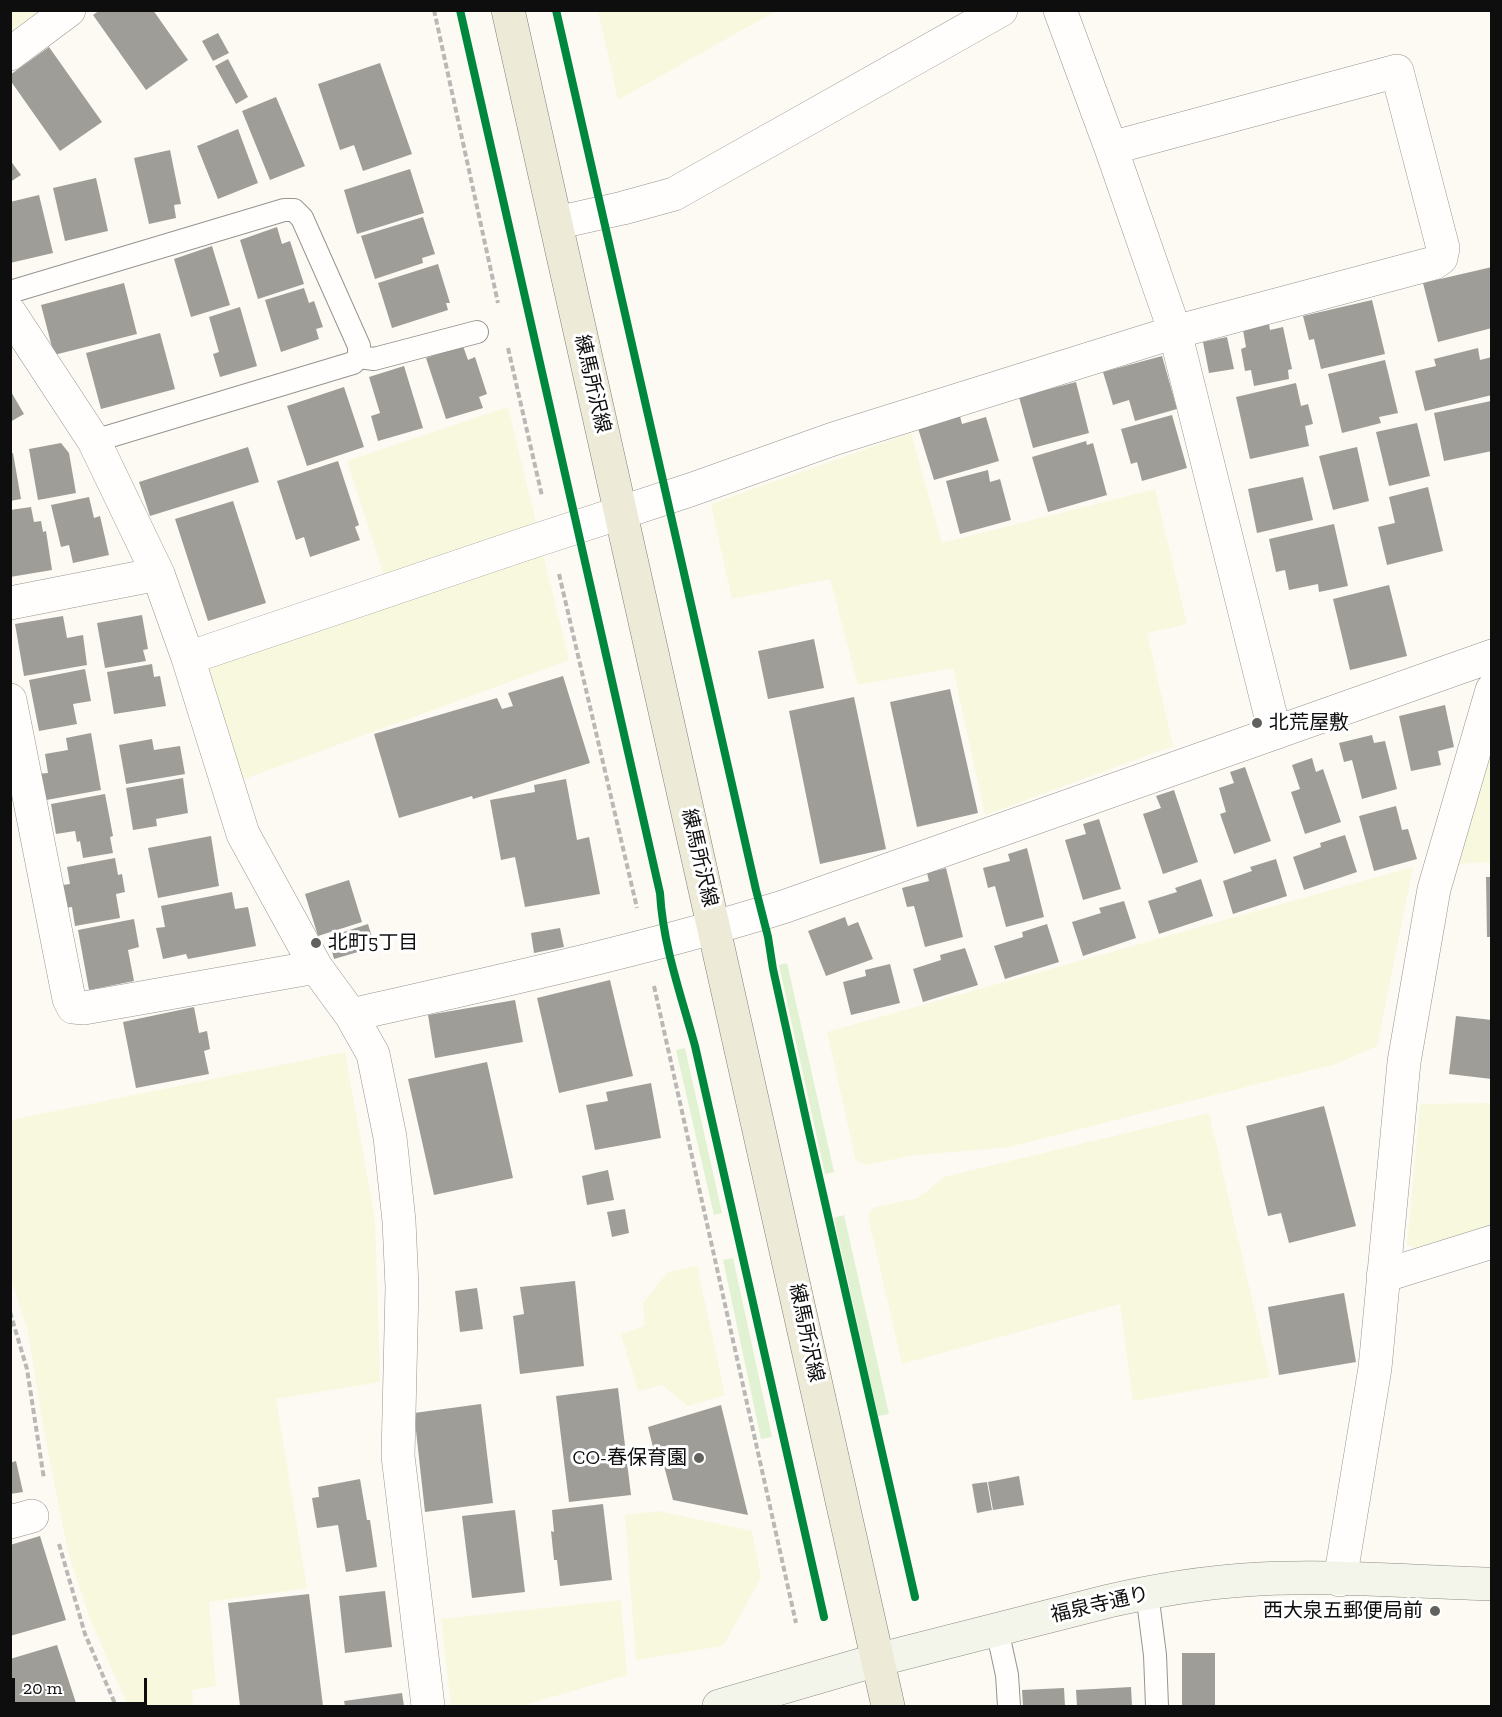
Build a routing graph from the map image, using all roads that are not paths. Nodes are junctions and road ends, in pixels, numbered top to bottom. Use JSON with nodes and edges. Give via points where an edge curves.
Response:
{"nodes":[{"id":1,"x":69,"y":10,"type":"edge"},
{"id":2,"x":508,"y":10,"type":"edge"},
{"id":3,"x":1001,"y":10,"type":"edge"},
{"id":4,"x":1060,"y":10,"type":"edge"},
{"id":5,"x":10,"y":54,"type":"edge"},
{"id":6,"x":1111,"y":148,"type":"junction"},
{"id":7,"x":556,"y":223,"type":"junction"},
{"id":8,"x":12,"y":312,"type":"edge"},
{"id":9,"x":477,"y":332,"type":"dead end"},
{"id":10,"x":1175,"y":332,"type":"junction"},
{"id":11,"x":359,"y":357,"type":"junction"},
{"id":12,"x":94,"y":441,"type":"junction"},
{"id":13,"x":621,"y":513,"type":"junction"},
{"id":14,"x":158,"y":574,"type":"junction"},
{"id":15,"x":10,"y":603,"type":"edge"},
{"id":16,"x":1491,"y":656,"type":"edge"},
{"id":17,"x":188,"y":658,"type":"junction"},
{"id":18,"x":1491,"y":690,"type":"edge"},
{"id":19,"x":10,"y":700,"type":"edge"},
{"id":20,"x":1275,"y":733,"type":"junction"},
{"id":21,"x":715,"y":928,"type":"junction"},
{"id":22,"x":316,"y":967,"type":"junction"},
{"id":23,"x":351,"y":1015,"type":"junction"},
{"id":24,"x":1491,"y":1242,"type":"edge"},
{"id":25,"x":1383,"y":1276,"type":"junction"},
{"id":26,"x":1340,"y":1580,"type":"junction"},
{"id":27,"x":1491,"y":1584,"type":"edge"},
{"id":28,"x":1148,"y":1593,"type":"junction"},
{"id":29,"x":997,"y":1629,"type":"junction"},
{"id":30,"x":877,"y":1660,"type":"junction"},
{"id":31,"x":428,"y":1707,"type":"edge"},
{"id":32,"x":719,"y":1707,"type":"edge"},
{"id":33,"x":888,"y":1707,"type":"edge"},
{"id":34,"x":1009,"y":1707,"type":"edge"},
{"id":35,"x":1157,"y":1707,"type":"edge"}],
"edges":[{"from":1,"to":5,"type":"street"},
{"from":2,"to":7,"type":"main road","name":"練馬所沢線"},
{"from":3,"to":7,"type":"street","via":[[674,194]]},
{"from":4,"to":6,"type":"street"},
{"from":6,"to":10,"type":"street"},
{"from":6,"to":10,"type":"street","via":[[1397,71],[1443,248],[1441,258]]},
{"from":7,"to":13,"type":"main road","name":"練馬所沢線"},
{"from":8,"to":11,"type":"lane","via":[[284,210],[294,210],[317,250],[359,346]]},
{"from":8,"to":12,"type":"street"},
{"from":9,"to":11,"type":"lane","via":[[374,359]]},
{"from":10,"to":13,"type":"street","via":[[833,439]]},
{"from":10,"to":20,"type":"street"},
{"from":11,"to":12,"type":"lane","via":[[353,363]]},
{"from":12,"to":14,"type":"street"},
{"from":13,"to":17,"type":"street"},
{"from":13,"to":21,"type":"main road","name":"練馬所沢線"},
{"from":14,"to":15,"type":"street"},
{"from":14,"to":17,"type":"street"},
{"from":16,"to":20,"type":"street"},
{"from":17,"to":22,"type":"street","via":[[243,834]]},
{"from":18,"to":25,"type":"street","via":[[1434,889],[1404,1062]]},
{"from":19,"to":22,"type":"street","via":[[73,1007]]},
{"from":20,"to":21,"type":"street"},
{"from":21,"to":23,"type":"street"},
{"from":21,"to":30,"type":"main road","name":"練馬所沢線"},
{"from":22,"to":23,"type":"street"},
{"from":23,"to":31,"type":"street","via":[[374,1054],[390,1137],[402,1287],[398,1456]]},
{"from":24,"to":25,"type":"street"},
{"from":25,"to":26,"type":"street","via":[[1375,1368]]},
{"from":26,"to":27,"type":"street","name":"福泉寺通り"},
{"from":26,"to":28,"type":"street","name":"福泉寺通り","via":[[1244,1580]]},
{"from":28,"to":29,"type":"street","name":"福泉寺通り"},
{"from":28,"to":35,"type":"lane"},
{"from":29,"to":30,"type":"street","name":"福泉寺通り"},
{"from":29,"to":34,"type":"lane"},
{"from":30,"to":32,"type":"street","name":"福泉寺通り"},
{"from":30,"to":33,"type":"main road","name":"練馬所沢線"}]}
